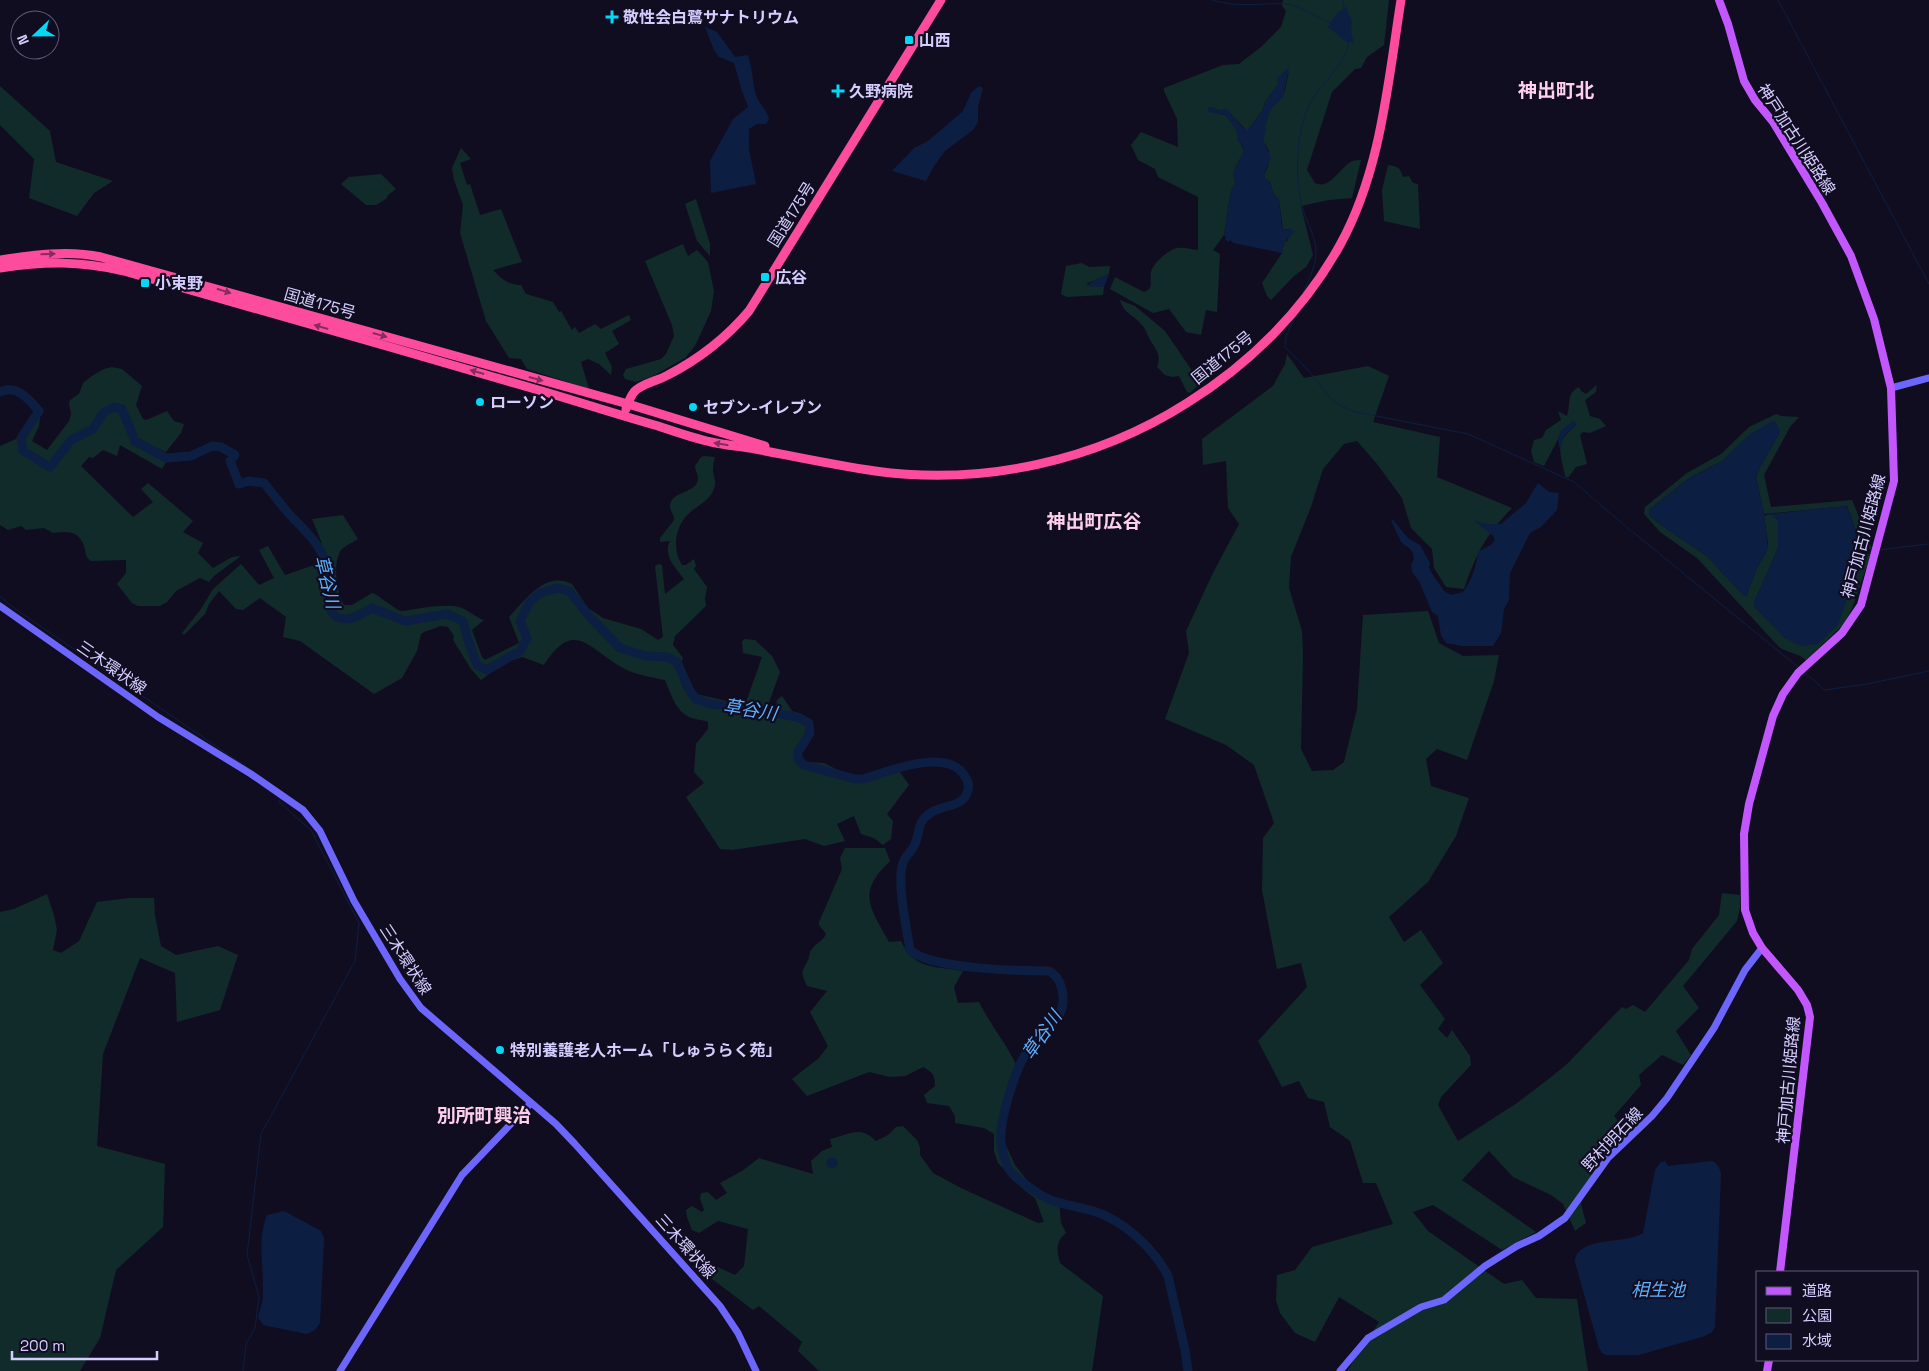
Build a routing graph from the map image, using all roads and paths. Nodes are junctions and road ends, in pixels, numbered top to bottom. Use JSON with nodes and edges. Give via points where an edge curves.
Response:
{"nodes":[{"id":1,"x":941,"y":0,"type":"edge"},
{"id":2,"x":1401,"y":0,"type":"edge"},
{"id":3,"x":1719,"y":0,"type":"edge"},
{"id":4,"x":0,"y":260,"type":"edge"},
{"id":5,"x":0,"y":268,"type":"edge"},
{"id":6,"x":1929,"y":378,"type":"edge"},
{"id":7,"x":1891,"y":388,"type":"junction"},
{"id":8,"x":628,"y":404,"type":"junction"},
{"id":9,"x":624,"y":416,"type":"junction"},
{"id":10,"x":838,"y":465,"type":"junction"},
{"id":11,"x":0,"y":606,"type":"edge"},
{"id":12,"x":1762,"y":948,"type":"junction"},
{"id":13,"x":531,"y":1103,"type":"junction"},
{"id":14,"x":1780,"y":1271,"type":"edge"},
{"id":15,"x":340,"y":1371,"type":"edge"},
{"id":16,"x":756,"y":1371,"type":"edge"},
{"id":17,"x":1340,"y":1371,"type":"edge"}],
"edges":[{"from":1,"to":8,"type":"highway","name":"国道175号","via":[[750,311],[705,353],[638,389]]},
{"from":2,"to":10,"type":"highway","name":"国道175号","via":[[1384,112],[1370,172],[1355,213],[1341,244],[1307,296],[1246,360],[1204,393],[1153,423],[1064,458],[1010,469],[932,475]]},
{"from":3,"to":7,"type":"main road","name":"神戸加古川姫路線","via":[[1744,81],[1773,122],[1851,256],[1874,319]]},
{"from":4,"to":8,"type":"highway","name":"国道175号","one_way":true,"via":[[39,255],[96,256]]},
{"from":9,"to":5,"type":"highway","name":"国道175号","one_way":true,"via":[[124,272],[89,264],[60,262]]},
{"from":6,"to":7,"type":"main road"},
{"from":7,"to":12,"type":"main road","name":"神戸加古川姫路線","via":[[1894,481],[1861,605],[1842,633],[1798,673],[1783,694],[1773,716],[1749,804],[1744,834],[1746,910],[1752,933]]},
{"from":8,"to":9,"type":"highway","name":"国道175号"},
{"from":8,"to":10,"type":"highway","name":"国道175号"},
{"from":10,"to":9,"type":"highway","name":"国道175号","one_way":true,"via":[[710,442]]},
{"from":11,"to":13,"type":"main road","name":"三木環状線","via":[[158,716],[303,810],[320,831],[354,901],[421,1008]]},
{"from":12,"to":14,"type":"main road","name":"神戸加古川姫路線","via":[[1798,990],[1810,1017]]},
{"from":12,"to":17,"type":"main road","name":"野村明石線","via":[[1745,970],[1714,1028],[1666,1098],[1608,1158],[1565,1218],[1485,1266],[1444,1300],[1421,1307],[1368,1338]]},
{"from":13,"to":15,"type":"main road","via":[[462,1175]]},
{"from":13,"to":16,"type":"main road","name":"三木環状線","via":[[576,1144],[714,1299],[738,1333]]}]}
